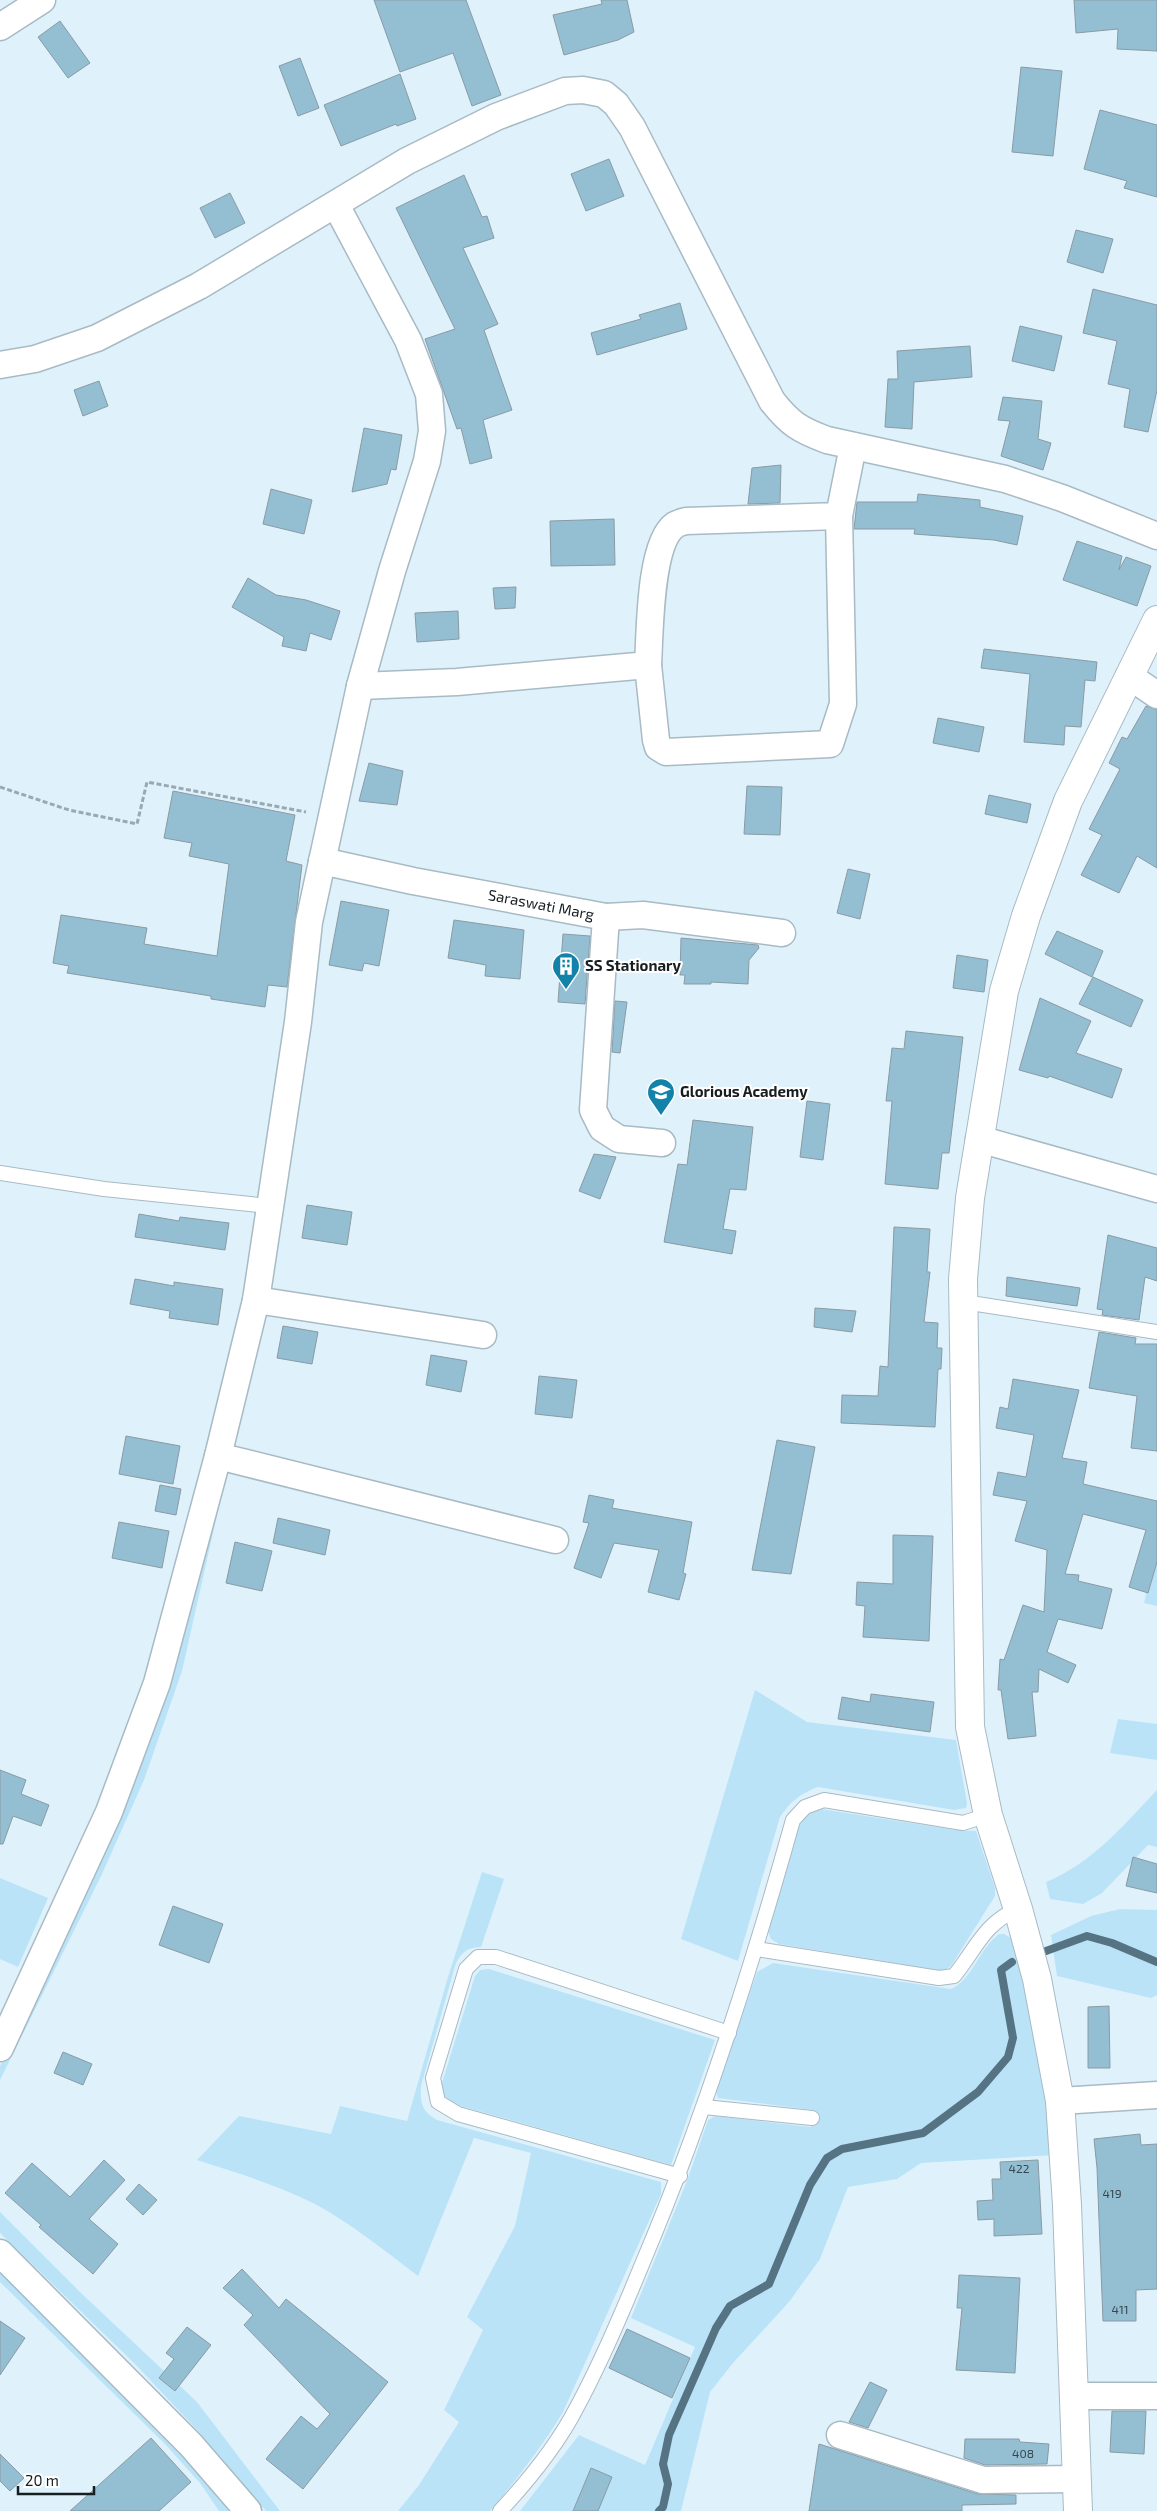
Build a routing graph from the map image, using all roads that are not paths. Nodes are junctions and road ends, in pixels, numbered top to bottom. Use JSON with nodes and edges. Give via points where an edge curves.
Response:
{"nodes":[{"id":1,"x":42,"y":0,"type":"edge"},
{"id":2,"x":0,"y":27,"type":"edge"},
{"id":3,"x":336,"y":205,"type":"junction"},
{"id":4,"x":0,"y":365,"type":"edge"},
{"id":5,"x":853,"y":446,"type":"junction"},
{"id":6,"x":839,"y":516,"type":"junction"},
{"id":7,"x":1157,"y":536,"type":"edge"},
{"id":8,"x":1157,"y":620,"type":"edge"},
{"id":9,"x":648,"y":664,"type":"junction"},
{"id":10,"x":1129,"y":676,"type":"junction"},
{"id":11,"x":360,"y":686,"type":"junction"},
{"id":12,"x":1157,"y":695,"type":"edge"},
{"id":13,"x":322,"y":861,"type":"junction"},
{"id":14,"x":606,"y":917,"type":"junction"},
{"id":15,"x":782,"y":933,"type":"dead end"},
{"id":16,"x":979,"y":1139,"type":"junction"},
{"id":17,"x":662,"y":1143,"type":"dead end"},
{"id":18,"x":0,"y":1173,"type":"edge"},
{"id":19,"x":1157,"y":1189,"type":"edge"},
{"id":20,"x":269,"y":1206,"type":"junction"},
{"id":21,"x":256,"y":1300,"type":"junction"},
{"id":22,"x":964,"y":1302,"type":"junction"},
{"id":23,"x":1157,"y":1332,"type":"edge"},
{"id":24,"x":483,"y":1334,"type":"dead end"},
{"id":25,"x":218,"y":1456,"type":"junction"},
{"id":26,"x":554,"y":1540,"type":"dead end"},
{"id":27,"x":988,"y":1815,"type":"junction"},
{"id":28,"x":1018,"y":1909,"type":"junction"},
{"id":29,"x":757,"y":1949,"type":"junction"},
{"id":30,"x":729,"y":2033,"type":"junction"},
{"id":31,"x":0,"y":2048,"type":"edge"},
{"id":32,"x":1157,"y":2095,"type":"edge"},
{"id":33,"x":1060,"y":2101,"type":"junction"},
{"id":34,"x":704,"y":2106,"type":"junction"},
{"id":35,"x":812,"y":2118,"type":"dead end"},
{"id":36,"x":680,"y":2176,"type":"junction"},
{"id":37,"x":0,"y":2253,"type":"edge"},
{"id":38,"x":1075,"y":2396,"type":"junction"},
{"id":39,"x":1157,"y":2396,"type":"edge"},
{"id":40,"x":840,"y":2435,"type":"dead end"},
{"id":41,"x":1076,"y":2480,"type":"junction"},
{"id":42,"x":248,"y":2511,"type":"edge"},
{"id":43,"x":500,"y":2511,"type":"edge"},
{"id":44,"x":1078,"y":2511,"type":"edge"}],
"edges":[{"from":1,"to":2,"type":"street"},
{"from":3,"to":4,"type":"street","via":[[199,286],[97,338],[35,359]]},
{"from":3,"to":5,"type":"street","via":[[407,161],[496,117],[565,91],[604,94],[616,104],[632,127],[772,401],[788,420],[806,432]]},
{"from":3,"to":11,"type":"street","via":[[408,340],[429,394],[432,430],[427,461]]},
{"from":5,"to":6,"type":"street"},
{"from":5,"to":7,"type":"street","via":[[1005,479]]},
{"from":6,"to":9,"type":"street","via":[[686,521],[675,526],[664,543],[652,586]]},
{"from":6,"to":9,"type":"street","via":[[843,704],[830,744],[666,752],[658,747],[656,740]]},
{"from":8,"to":10,"type":"street"},
{"from":9,"to":11,"type":"street","via":[[458,682]]},
{"from":10,"to":12,"type":"street"},
{"from":10,"to":16,"type":"street","via":[[1068,801],[1026,916],[1004,991]]},
{"from":11,"to":13,"type":"street"},
{"from":13,"to":14,"type":"street","name":"Saraswati Marg"},
{"from":13,"to":20,"type":"street","via":[[309,922],[298,1022]]},
{"from":14,"to":15,"type":"street","via":[[643,915]]},
{"from":14,"to":17,"type":"street","name":"Saraswati Marg","via":[[592,1110],[602,1128],[619,1139]]},
{"from":16,"to":19,"type":"street"},
{"from":16,"to":22,"type":"street","via":[[970,1198]]},
{"from":18,"to":20,"type":"lane","via":[[104,1189]]},
{"from":20,"to":21,"type":"street"},
{"from":21,"to":24,"type":"street"},
{"from":21,"to":25,"type":"street"},
{"from":22,"to":23,"type":"lane"},
{"from":22,"to":27,"type":"street","via":[[970,1727]]},
{"from":25,"to":26,"type":"street"},
{"from":25,"to":31,"type":"street","via":[[157,1683],[105,1820]]},
{"from":27,"to":28,"type":"street"},
{"from":27,"to":29,"type":"lane","via":[[963,1823],[824,1800],[805,1807],[793,1820]]},
{"from":28,"to":29,"type":"lane","via":[[1002,1915],[984,1931],[954,1976],[939,1978]]},
{"from":28,"to":33,"type":"street","via":[[1037,1979]]},
{"from":29,"to":30,"type":"lane"},
{"from":30,"to":34,"type":"lane"},
{"from":30,"to":36,"type":"lane","via":[[496,1957],[478,1957],[466,1969],[433,2078],[438,2102],[458,2114]]},
{"from":32,"to":33,"type":"street"},
{"from":33,"to":38,"type":"street"},
{"from":34,"to":35,"type":"lane"},
{"from":34,"to":36,"type":"lane"},
{"from":36,"to":43,"type":"lane","via":[[577,2408]]},
{"from":37,"to":42,"type":"street","via":[[191,2445]]},
{"from":38,"to":39,"type":"street"},
{"from":38,"to":41,"type":"street"},
{"from":40,"to":41,"type":"street","via":[[983,2480]]},
{"from":41,"to":44,"type":"street"}]}
